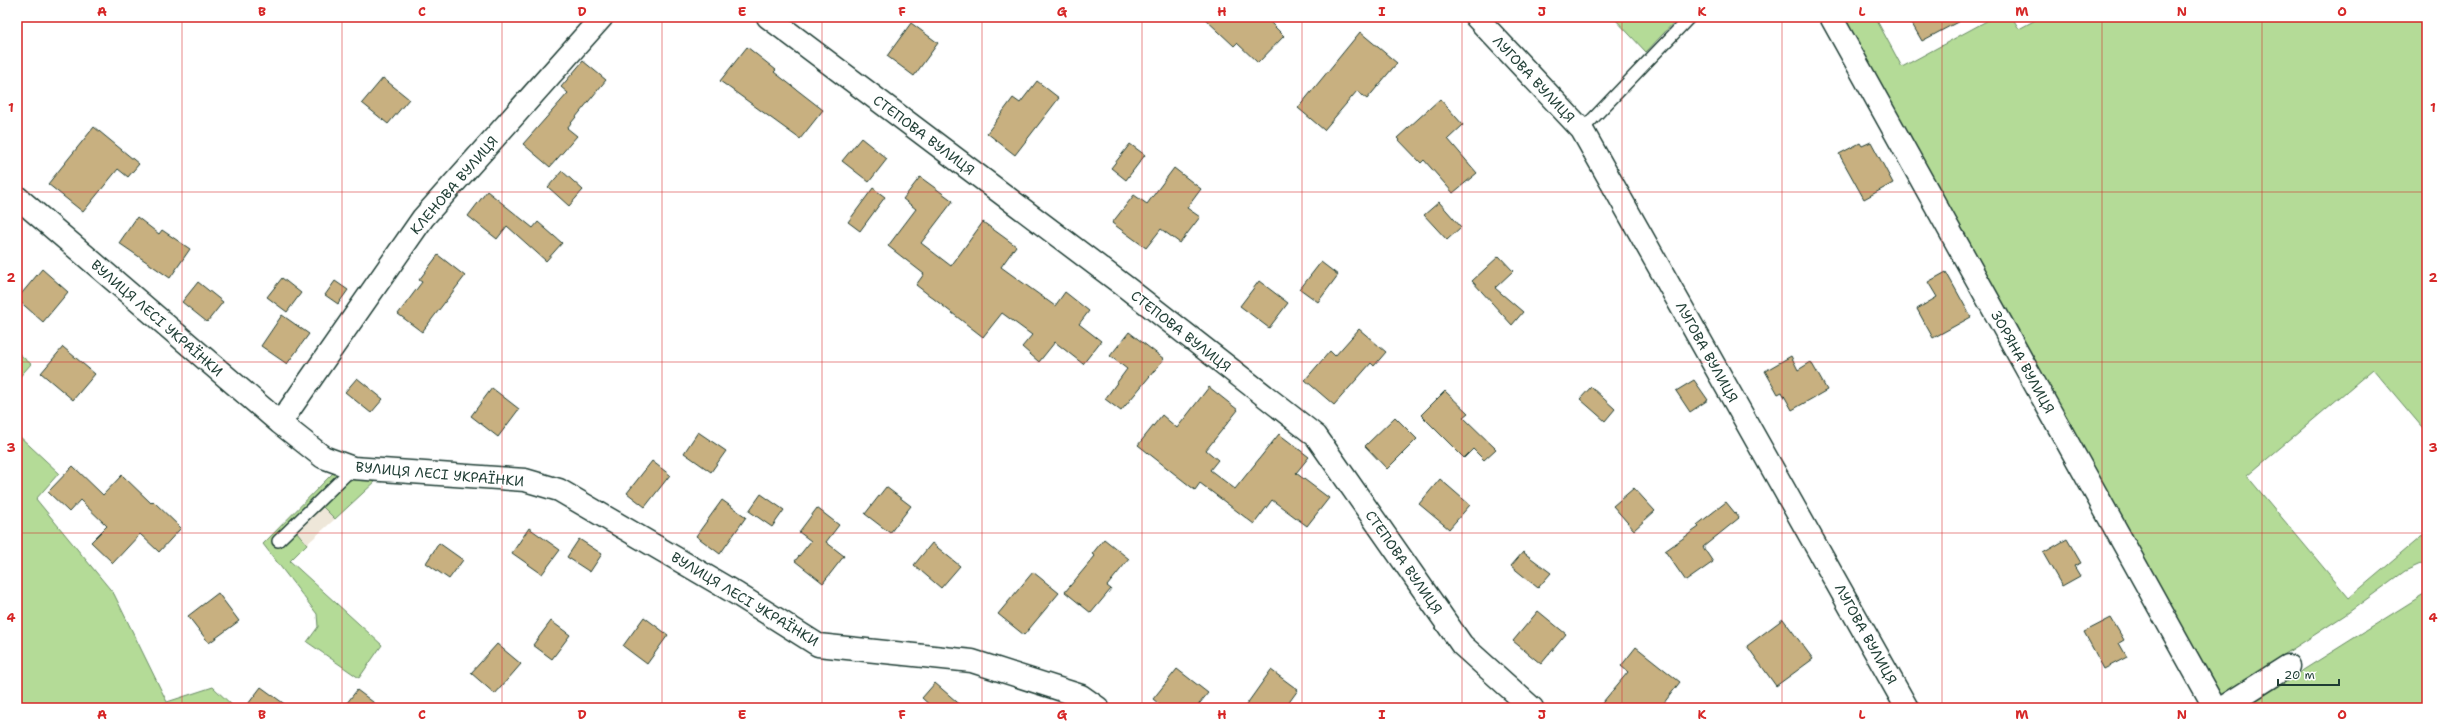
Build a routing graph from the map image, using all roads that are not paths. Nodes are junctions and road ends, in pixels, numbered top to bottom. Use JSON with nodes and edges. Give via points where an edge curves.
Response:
{"nodes":[{"id":1,"x":602,"y":17,"type":"edge"},
{"id":2,"x":768,"y":17,"type":"edge"},
{"id":3,"x":1476,"y":17,"type":"edge"},
{"id":4,"x":1690,"y":17,"type":"edge"},
{"id":5,"x":1831,"y":17,"type":"edge"},
{"id":6,"x":1582,"y":130,"type":"junction"},
{"id":7,"x":17,"y":197,"type":"edge"},
{"id":8,"x":280,"y":423,"type":"junction"},
{"id":9,"x":353,"y":468,"type":"junction"},
{"id":10,"x":278,"y":541,"type":"dead end"},
{"id":11,"x":2288,"y":666,"type":"dead end"},
{"id":12,"x":1098,"y":708,"type":"edge"},
{"id":13,"x":1532,"y":708,"type":"edge"},
{"id":14,"x":1907,"y":708,"type":"edge"},
{"id":15,"x":2215,"y":708,"type":"edge"},
{"id":16,"x":2222,"y":708,"type":"edge"}],
"edges":[{"from":1,"to":8,"type":"street","name":"КЛЕНОВА ВУЛИЦЯ","via":[[423,218]]},
{"from":2,"to":13,"type":"street","name":"СТЕПОВА ВУЛИЦЯ","via":[[1127,288],[1316,436],[1462,645]]},
{"from":3,"to":6,"type":"street","name":"ЛУГОВА ВУЛИЦЯ"},
{"from":4,"to":6,"type":"lane"},
{"from":5,"to":15,"type":"street","name":"ЗОРЯНА ВУЛИЦЯ"},
{"from":6,"to":14,"type":"street","name":"ЛУГОВА ВУЛИЦЯ"},
{"from":7,"to":8,"type":"street","name":"ВУЛИЦЯ ЛЕСІ УКРАЇНКИ"},
{"from":8,"to":9,"type":"street","name":"ВУЛИЦЯ ЛЕСІ УКРАЇНКИ","via":[[323,457]]},
{"from":9,"to":10,"type":"lane"},
{"from":9,"to":12,"type":"street","name":"ВУЛИЦЯ ЛЕСІ УКРАЇНКИ","via":[[525,480],[552,488],[737,594],[818,645],[972,661],[1081,696]]},
{"from":11,"to":16,"type":"street"}]}
